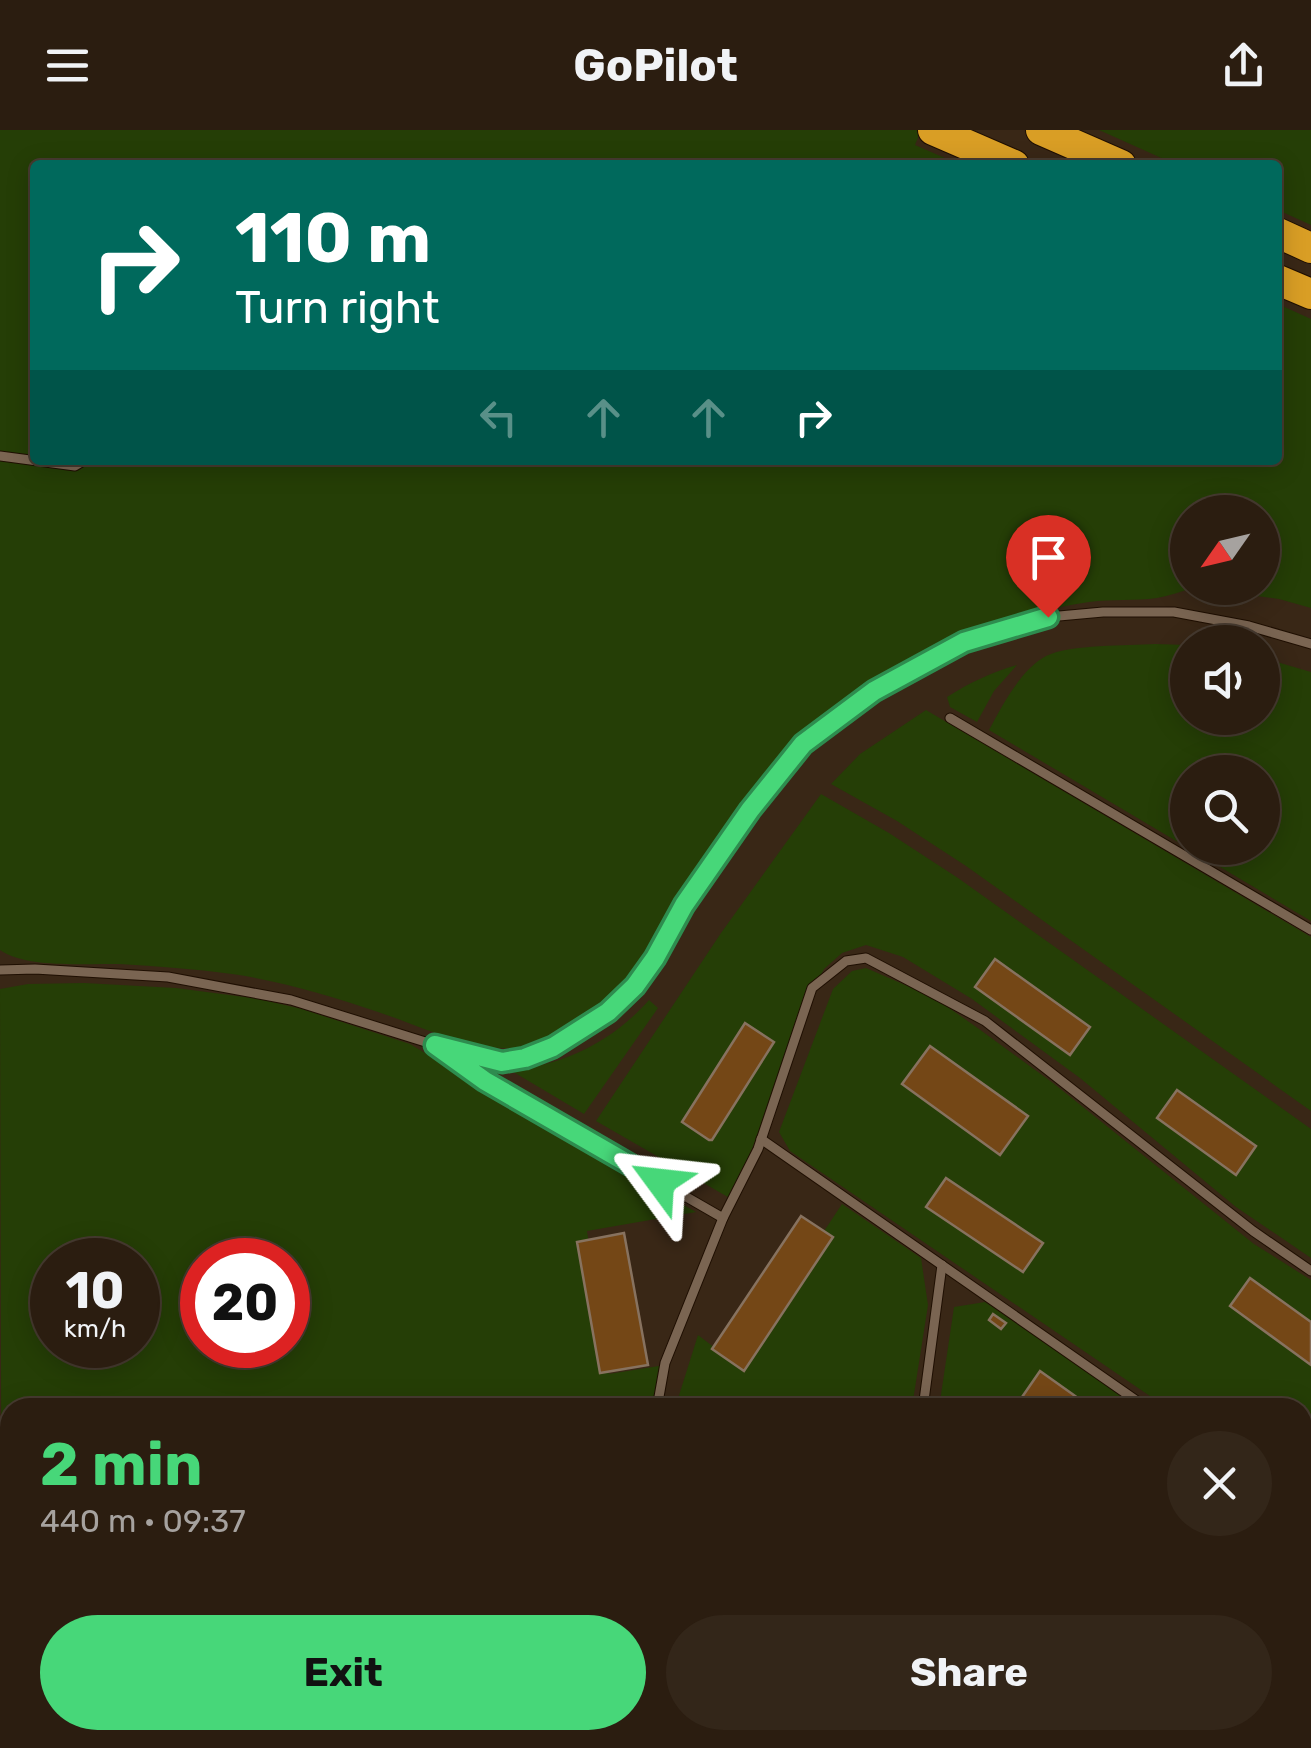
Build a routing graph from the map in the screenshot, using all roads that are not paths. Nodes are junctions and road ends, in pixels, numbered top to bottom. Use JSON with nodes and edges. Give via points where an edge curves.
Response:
{"nodes":[{"id":1,"x":933,"y":130,"type":"edge"},
{"id":2,"x":1040,"y":130,"type":"edge"},
{"id":3,"x":1002,"y":160,"type":"edge"},
{"id":4,"x":1109,"y":160,"type":"edge"},
{"id":5,"x":1282,"y":235,"type":"edge"},
{"id":6,"x":1311,"y":248,"type":"edge"},
{"id":7,"x":1282,"y":282,"type":"edge"},
{"id":8,"x":1311,"y":294,"type":"edge"},
{"id":9,"x":0,"y":456,"type":"edge"},
{"id":10,"x":30,"y":460,"type":"edge"},
{"id":11,"x":1311,"y":644,"type":"edge"},
{"id":12,"x":950,"y":718,"type":"dead end"},
{"id":13,"x":1311,"y":930,"type":"edge"},
{"id":14,"x":0,"y":970,"type":"edge"},
{"id":15,"x":435,"y":1045,"type":"junction"},
{"id":16,"x":761,"y":1139,"type":"junction"},
{"id":17,"x":724,"y":1218,"type":"junction"},
{"id":18,"x":942,"y":1265,"type":"junction"},
{"id":19,"x":1311,"y":1271,"type":"edge"},
{"id":20,"x":659,"y":1398,"type":"edge"},
{"id":21,"x":924,"y":1398,"type":"edge"},
{"id":22,"x":1133,"y":1398,"type":"edge"}],
"edges":[{"from":1,"to":3,"type":"highway"},
{"from":2,"to":4,"type":"highway"},
{"from":5,"to":6,"type":"highway"},
{"from":7,"to":8,"type":"highway"},
{"from":9,"to":10,"type":"lane"},
{"from":11,"to":15,"type":"lane","via":[[1174,612],[1048,617],[964,642],[874,691],[803,744],[684,905],[635,986],[608,1012],[525,1058],[502,1062]]},
{"from":12,"to":13,"type":"lane"},
{"from":14,"to":15,"type":"lane","via":[[168,977],[291,1000]]},
{"from":15,"to":17,"type":"lane","via":[[485,1081]]},
{"from":16,"to":17,"type":"lane"},
{"from":16,"to":18,"type":"lane"},
{"from":16,"to":19,"type":"lane","via":[[812,988],[846,962],[866,958],[985,1022]]},
{"from":17,"to":20,"type":"lane","via":[[666,1363]]},
{"from":18,"to":21,"type":"lane"},
{"from":18,"to":22,"type":"lane"}]}
